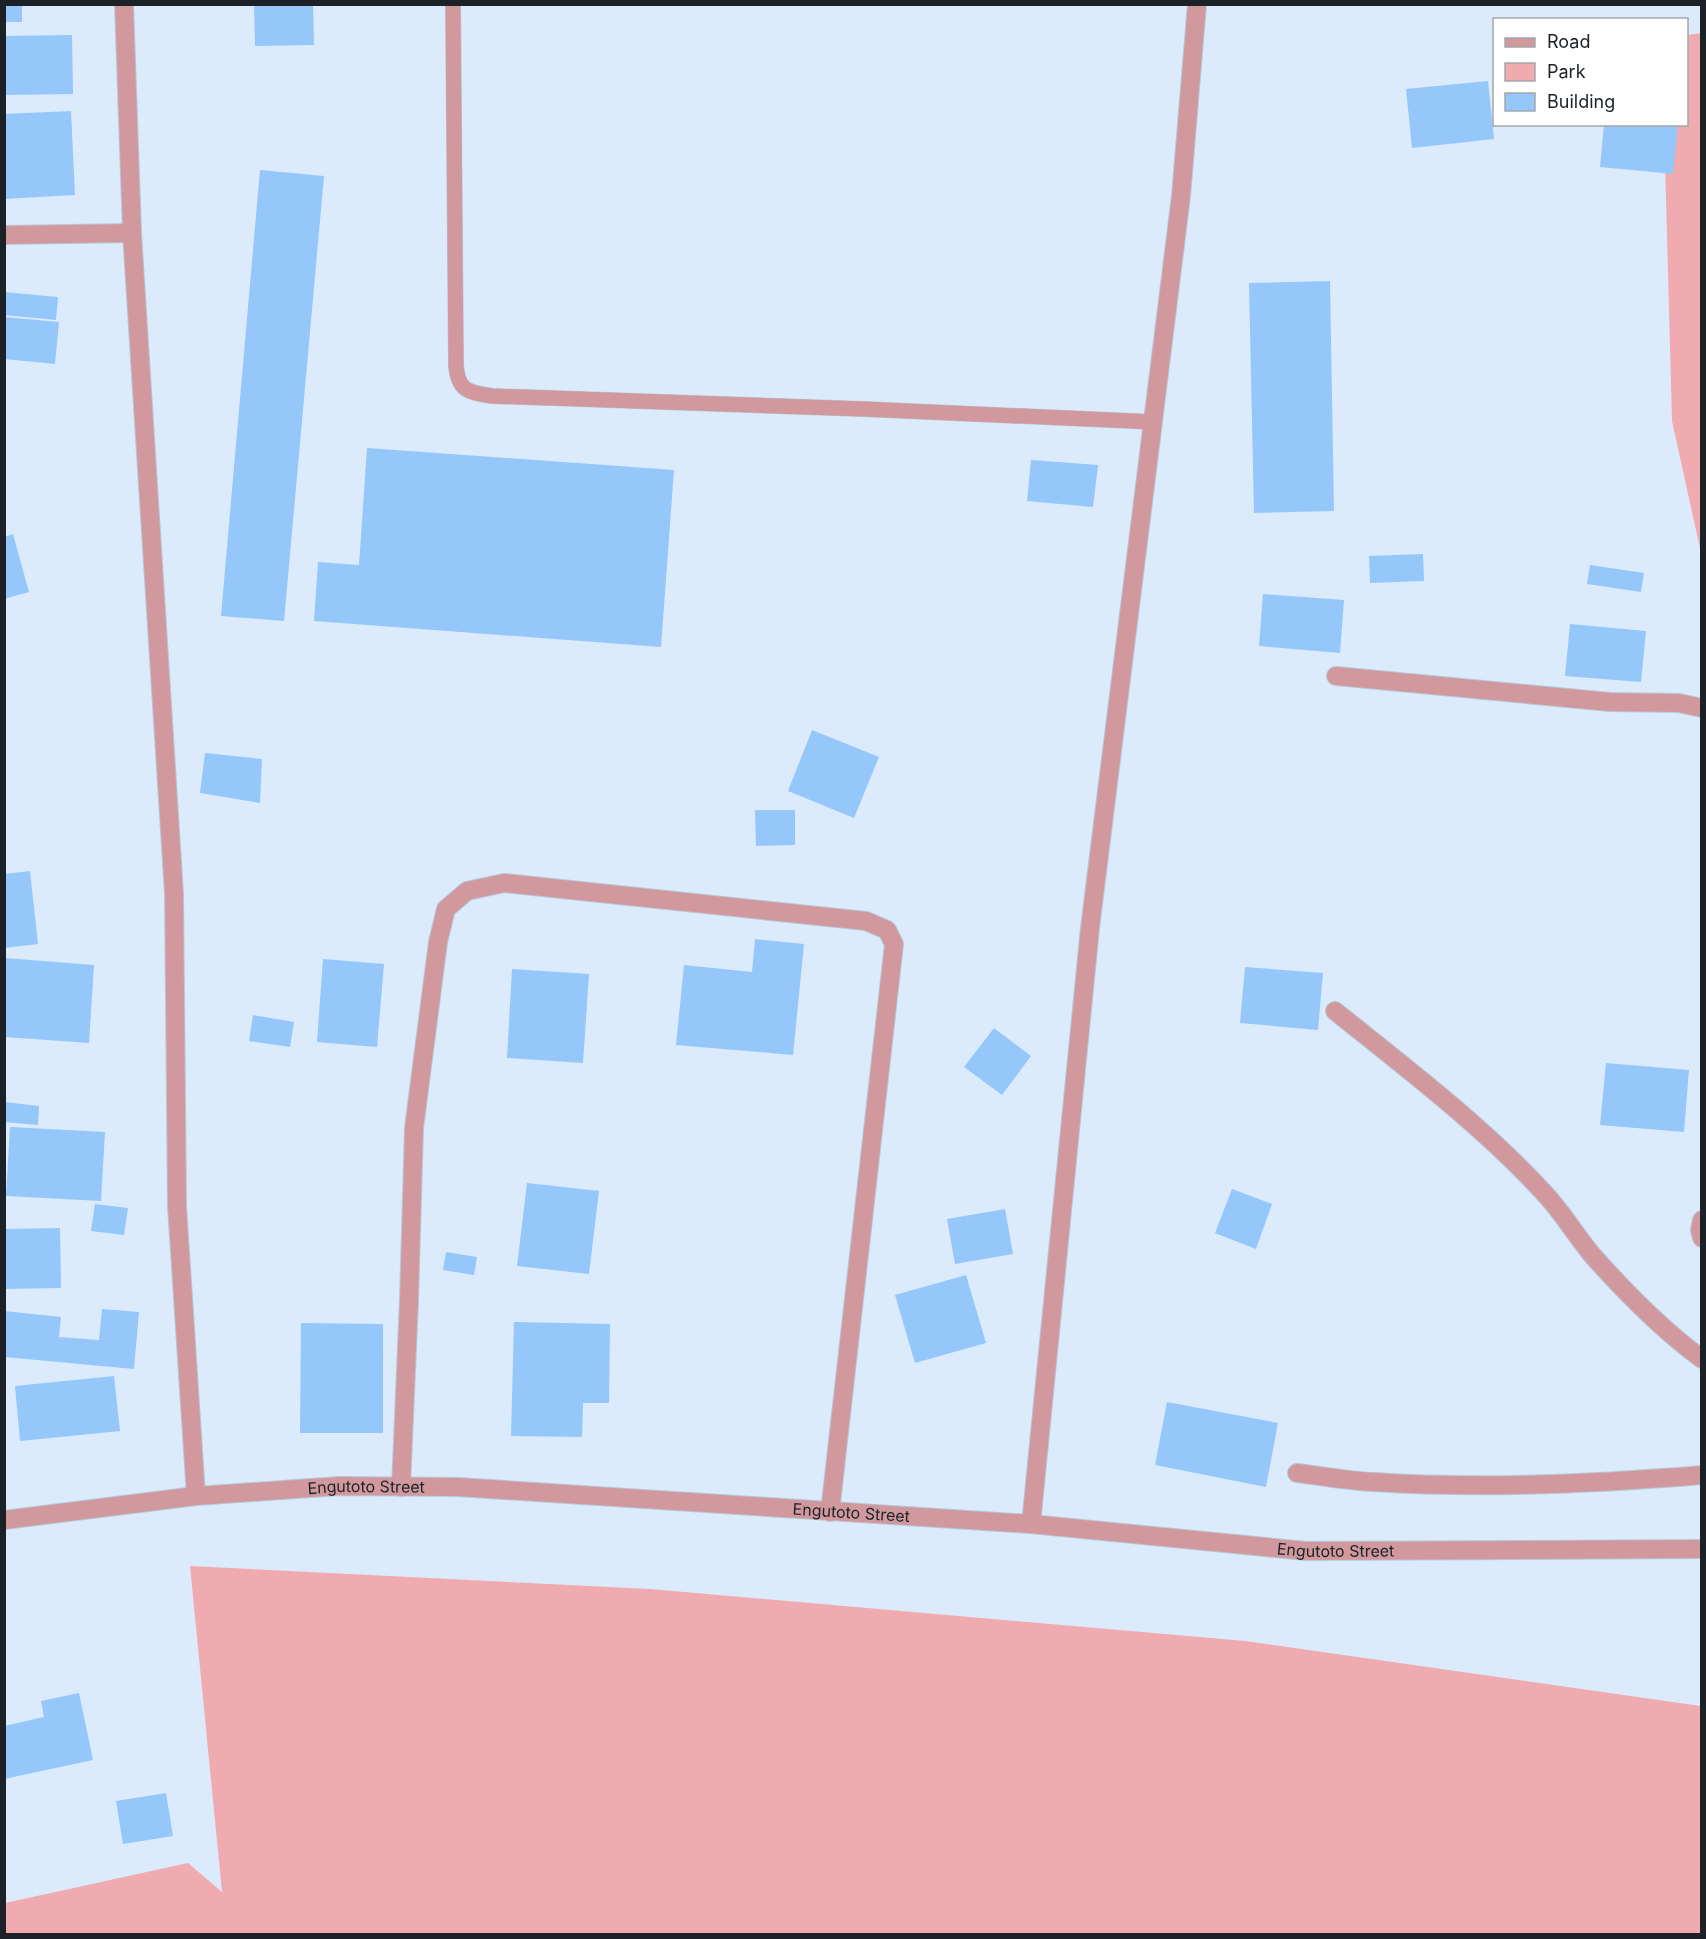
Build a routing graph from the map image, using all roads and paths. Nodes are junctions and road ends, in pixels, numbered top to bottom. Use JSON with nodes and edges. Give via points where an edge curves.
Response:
{"nodes":[{"id":1,"x":124,"y":4,"type":"edge"},
{"id":2,"x":453,"y":4,"type":"edge"},
{"id":3,"x":1197,"y":4,"type":"edge"},
{"id":4,"x":132,"y":233,"type":"junction"},
{"id":5,"x":4,"y":235,"type":"edge"},
{"id":6,"x":1154,"y":422,"type":"junction"},
{"id":7,"x":1336,"y":676,"type":"dead end"},
{"id":8,"x":1701,"y":708,"type":"edge"},
{"id":9,"x":1335,"y":1011,"type":"dead end"},
{"id":10,"x":1701,"y":1220,"type":"edge"},
{"id":11,"x":1701,"y":1238,"type":"edge"},
{"id":12,"x":1701,"y":1359,"type":"edge"},
{"id":13,"x":1297,"y":1473,"type":"dead end"},
{"id":14,"x":1701,"y":1475,"type":"edge"},
{"id":15,"x":401,"y":1487,"type":"junction"},
{"id":16,"x":196,"y":1496,"type":"junction"},
{"id":17,"x":830,"y":1512,"type":"junction"},
{"id":18,"x":4,"y":1520,"type":"edge"},
{"id":19,"x":1031,"y":1524,"type":"junction"},
{"id":20,"x":1701,"y":1549,"type":"edge"}],
"edges":[{"from":1,"to":4,"type":"street"},
{"from":2,"to":6,"type":"lane","via":[[456,365],[460,385],[466,390],[492,396]]},
{"from":3,"to":6,"type":"street","via":[[1181,196]]},
{"from":4,"to":5,"type":"street"},
{"from":4,"to":16,"type":"street","via":[[174,894],[177,1206]]},
{"from":6,"to":19,"type":"street","via":[[1090,928]]},
{"from":7,"to":8,"type":"street","via":[[1610,702],[1679,703]]},
{"from":9,"to":12,"type":"street","via":[[1490,1141],[1546,1195],[1637,1303]]},
{"from":10,"to":11,"type":"street"},
{"from":13,"to":14,"type":"street","via":[[1373,1482],[1461,1484]]},
{"from":15,"to":16,"type":"street","name":"Engutoto Street","via":[[339,1486]]},
{"from":15,"to":17,"type":"street","name":"Engutoto Street","via":[[458,1487]]},
{"from":15,"to":17,"type":"street","via":[[414,1128],[438,942],[446,909],[467,891],[504,883],[866,921],[887,930],[894,944]]},
{"from":16,"to":18,"type":"street","name":"Engutoto Street"},
{"from":17,"to":19,"type":"street","name":"Engutoto Street"},
{"from":19,"to":20,"type":"street","name":"Engutoto Street","via":[[1306,1551]]}]}
